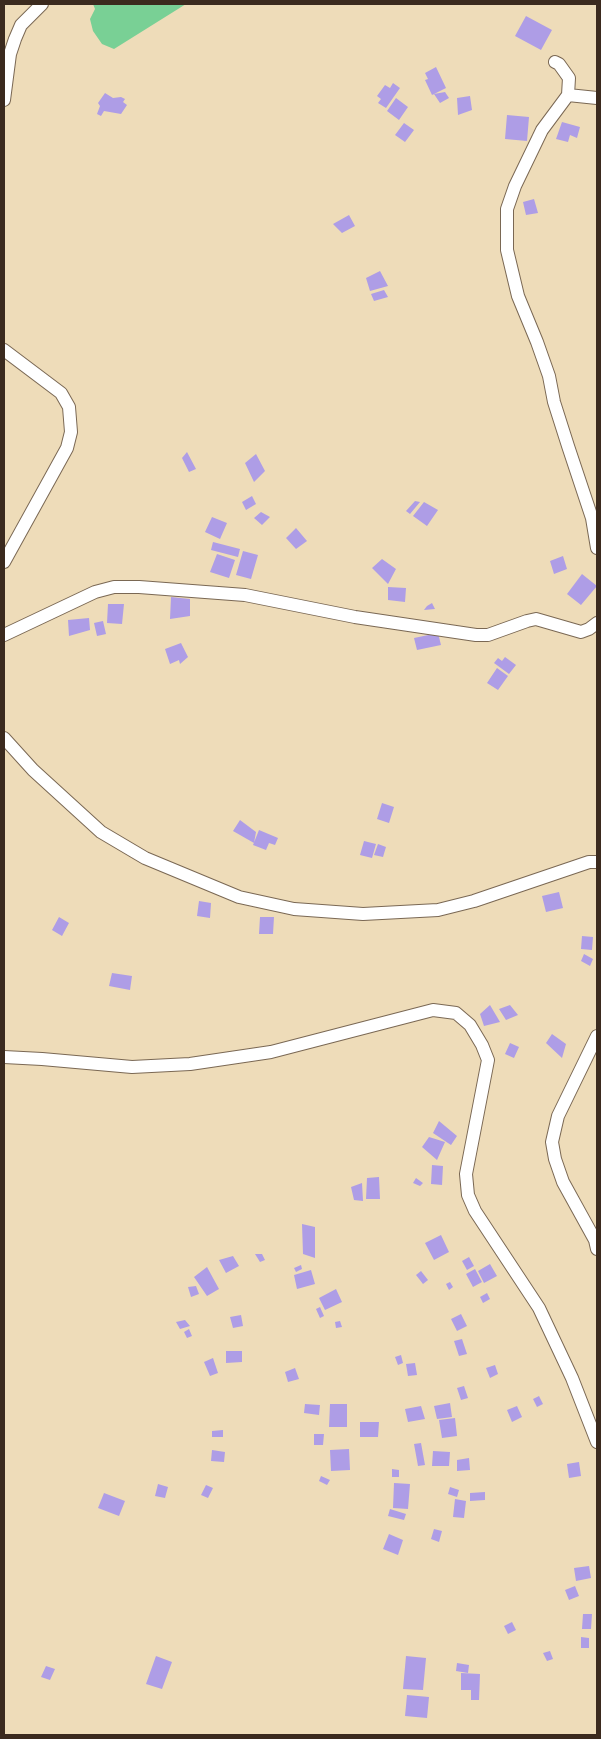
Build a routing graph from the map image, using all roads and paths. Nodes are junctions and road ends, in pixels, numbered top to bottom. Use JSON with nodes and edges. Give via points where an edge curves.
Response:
{"nodes":[{"id":1,"x":42,"y":4,"type":"edge"},
{"id":2,"x":555,"y":62,"type":"dead end"},
{"id":3,"x":568,"y":95,"type":"junction"},
{"id":4,"x":597,"y":98,"type":"edge"},
{"id":5,"x":4,"y":100,"type":"edge"},
{"id":6,"x":4,"y":350,"type":"edge"},
{"id":7,"x":597,"y":548,"type":"edge"},
{"id":8,"x":4,"y":562,"type":"edge"},
{"id":9,"x":597,"y":624,"type":"edge"},
{"id":10,"x":4,"y":635,"type":"edge"},
{"id":11,"x":4,"y":738,"type":"edge"},
{"id":12,"x":597,"y":862,"type":"edge"},
{"id":13,"x":597,"y":1036,"type":"edge"},
{"id":14,"x":4,"y":1057,"type":"edge"},
{"id":15,"x":597,"y":1249,"type":"edge"},
{"id":16,"x":597,"y":1442,"type":"edge"}],
"edges":[{"from":1,"to":5,"type":"street","via":[[21,25],[15,38]]},
{"from":2,"to":3,"type":"street","via":[[569,78]]},
{"from":3,"to":4,"type":"street"},
{"from":3,"to":7,"type":"street","via":[[542,130],[514,186],[507,209],[507,250],[518,296],[546,368],[592,518]]},
{"from":6,"to":8,"type":"street","via":[[61,393],[69,407],[71,432],[67,448]]},
{"from":9,"to":10,"type":"street","via":[[580,632],[536,619],[488,635],[476,635],[355,617],[245,595],[114,587],[94,592]]},
{"from":11,"to":12,"type":"street","via":[[33,770],[101,832],[145,858],[238,896],[294,909],[363,914],[438,910]]},
{"from":13,"to":15,"type":"street","via":[[558,1116],[552,1142],[563,1182]]},
{"from":14,"to":16,"type":"street","via":[[132,1067],[190,1064],[271,1052],[433,1010],[456,1013],[470,1026],[488,1060],[466,1174],[468,1196],[474,1211],[539,1308]]}]}
